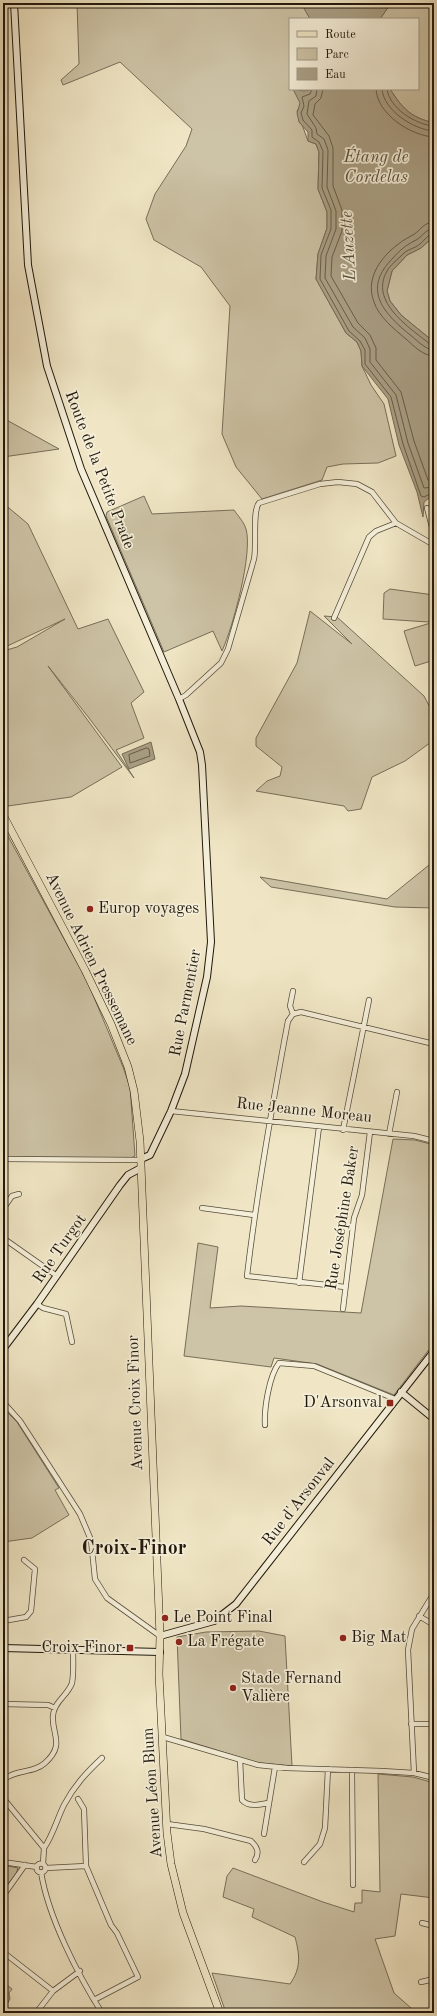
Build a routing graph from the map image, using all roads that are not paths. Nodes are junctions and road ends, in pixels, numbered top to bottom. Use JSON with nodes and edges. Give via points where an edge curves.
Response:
{"nodes":[{"id":1,"x":14,"y":3,"type":"edge"},
{"id":2,"x":427,"y":508,"type":"dead end"},
{"id":3,"x":396,"y":523,"type":"junction"},
{"id":4,"x":434,"y":535,"type":"edge"},
{"id":5,"x":434,"y":543,"type":"edge"},
{"id":6,"x":334,"y":618,"type":"dead end"},
{"id":7,"x":179,"y":699,"type":"junction"},
{"id":8,"x":3,"y":815,"type":"edge"},
{"id":9,"x":293,"y":991,"type":"dead end"},
{"id":10,"x":369,"y":1000,"type":"dead end"},
{"id":11,"x":293,"y":1014,"type":"junction"},
{"id":12,"x":364,"y":1026,"type":"junction"},
{"id":13,"x":434,"y":1044,"type":"edge"},
{"id":14,"x":397,"y":1092,"type":"dead end"},
{"id":15,"x":171,"y":1111,"type":"junction"},
{"id":16,"x":269,"y":1121,"type":"junction"},
{"id":17,"x":319,"y":1127,"type":"junction"},
{"id":18,"x":342,"y":1130,"type":"junction"},
{"id":19,"x":370,"y":1132,"type":"junction"},
{"id":20,"x":389,"y":1134,"type":"junction"},
{"id":21,"x":434,"y":1141,"type":"edge"},
{"id":22,"x":3,"y":1159,"type":"edge"},
{"id":23,"x":141,"y":1160,"type":"junction"},
{"id":24,"x":141,"y":1168,"type":"junction"},
{"id":25,"x":19,"y":1194,"type":"dead end"},
{"id":26,"x":202,"y":1208,"type":"dead end"},
{"id":27,"x":3,"y":1209,"type":"edge"},
{"id":28,"x":254,"y":1215,"type":"junction"},
{"id":29,"x":3,"y":1238,"type":"edge"},
{"id":30,"x":57,"y":1276,"type":"junction"},
{"id":31,"x":299,"y":1283,"type":"junction"},
{"id":32,"x":345,"y":1287,"type":"junction"},
{"id":33,"x":37,"y":1304,"type":"junction"},
{"id":34,"x":342,"y":1309,"type":"dead end"},
{"id":35,"x":72,"y":1342,"type":"dead end"},
{"id":36,"x":3,"y":1349,"type":"edge"},
{"id":37,"x":434,"y":1351,"type":"edge"},
{"id":38,"x":401,"y":1392,"type":"junction"},
{"id":39,"x":395,"y":1399,"type":"junction"},
{"id":40,"x":3,"y":1402,"type":"edge"},
{"id":41,"x":434,"y":1419,"type":"edge"},
{"id":42,"x":265,"y":1424,"type":"dead end"},
{"id":43,"x":24,"y":1560,"type":"dead end"},
{"id":44,"x":434,"y":1593,"type":"edge"},
{"id":45,"x":419,"y":1616,"type":"junction"},
{"id":46,"x":3,"y":1622,"type":"edge"},
{"id":47,"x":434,"y":1625,"type":"edge"},
{"id":48,"x":160,"y":1636,"type":"junction"},
{"id":49,"x":4,"y":1648,"type":"edge"},
{"id":50,"x":73,"y":1649,"type":"junction"},
{"id":51,"x":160,"y":1652,"type":"junction"},
{"id":52,"x":3,"y":1704,"type":"edge"},
{"id":53,"x":55,"y":1708,"type":"junction"},
{"id":54,"x":411,"y":1724,"type":"junction"},
{"id":55,"x":434,"y":1724,"type":"edge"},
{"id":56,"x":163,"y":1737,"type":"junction"},
{"id":57,"x":102,"y":1758,"type":"dead end"},
{"id":58,"x":240,"y":1760,"type":"junction"},
{"id":59,"x":275,"y":1768,"type":"junction"},
{"id":60,"x":328,"y":1769,"type":"junction"},
{"id":61,"x":352,"y":1770,"type":"junction"},
{"id":62,"x":414,"y":1773,"type":"junction"},
{"id":63,"x":434,"y":1778,"type":"edge"},
{"id":64,"x":3,"y":1780,"type":"edge"},
{"id":65,"x":3,"y":1798,"type":"edge"},
{"id":66,"x":78,"y":1799,"type":"dead end"},
{"id":67,"x":268,"y":1803,"type":"junction"},
{"id":68,"x":167,"y":1824,"type":"junction"},
{"id":69,"x":264,"y":1834,"type":"dead end"},
{"id":70,"x":44,"y":1848,"type":"junction"},
{"id":71,"x":255,"y":1860,"type":"dead end"},
{"id":72,"x":3,"y":1862,"type":"edge"},
{"id":73,"x":304,"y":1862,"type":"dead end"},
{"id":74,"x":25,"y":1865,"type":"junction"},
{"id":75,"x":44,"y":1866,"type":"junction"},
{"id":76,"x":86,"y":1866,"type":"junction"},
{"id":77,"x":37,"y":1867,"type":"junction"},
{"id":78,"x":41,"y":1872,"type":"junction"},
{"id":79,"x":353,"y":1885,"type":"dead end"},
{"id":80,"x":3,"y":1896,"type":"edge"},
{"id":81,"x":422,"y":1923,"type":"dead end"},
{"id":82,"x":434,"y":1926,"type":"edge"},
{"id":83,"x":3,"y":1952,"type":"edge"},
{"id":84,"x":80,"y":1971,"type":"junction"},
{"id":85,"x":434,"y":1979,"type":"edge"},
{"id":86,"x":421,"y":1982,"type":"dead end"},
{"id":87,"x":53,"y":1992,"type":"junction"},
{"id":88,"x":94,"y":2000,"type":"junction"},
{"id":89,"x":36,"y":2013,"type":"edge"},
{"id":90,"x":102,"y":2013,"type":"edge"},
{"id":91,"x":220,"y":2013,"type":"edge"}],
"edges":[{"from":1,"to":7,"type":"street","name":"Route de la Petite Prade","via":[[28,265],[47,366],[81,469]]},
{"from":2,"to":4,"type":"street"},
{"from":3,"to":5,"type":"street","via":[[429,543]]},
{"from":3,"to":6,"type":"street","via":[[376,531],[369,537]]},
{"from":3,"to":7,"type":"street","via":[[372,492],[363,485],[349,482],[320,484],[259,503],[255,514],[254,559],[228,649],[221,663]]},
{"from":7,"to":15,"type":"street","name":"Rue Parmentier","via":[[200,752],[202,765],[210,942],[208,977],[190,1058]]},
{"from":8,"to":23,"type":"main road","name":"Avenue Adrien Pressemane","via":[[111,1024],[128,1067],[134,1091]]},
{"from":9,"to":11,"type":"street","via":[[290,1006]]},
{"from":10,"to":12,"type":"street"},
{"from":11,"to":12,"type":"street","via":[[301,1012]]},
{"from":11,"to":16,"type":"street","via":[[288,1021]]},
{"from":12,"to":13,"type":"street"},
{"from":12,"to":18,"type":"street"},
{"from":14,"to":20,"type":"street"},
{"from":15,"to":16,"type":"street","name":"Rue Jeanne Moreau"},
{"from":15,"to":23,"type":"street","name":"Rue Parmentier","via":[[150,1155]]},
{"from":16,"to":17,"type":"street","name":"Rue Jeanne Moreau"},
{"from":16,"to":28,"type":"street"},
{"from":17,"to":18,"type":"street","name":"Rue Jeanne Moreau"},
{"from":17,"to":31,"type":"street"},
{"from":18,"to":19,"type":"street","name":"Rue Jeanne Moreau"},
{"from":19,"to":20,"type":"street","name":"Rue Jeanne Moreau"},
{"from":19,"to":32,"type":"street","name":"Rue Joséphine Baker","via":[[362,1195],[354,1218]]},
{"from":20,"to":21,"type":"street","name":"Rue Jeanne Moreau"},
{"from":22,"to":23,"type":"street"},
{"from":23,"to":24,"type":"main road","name":"Avenue Adrien Pressemane"},
{"from":24,"to":30,"type":"street","name":"Rue Turgot","via":[[128,1175],[120,1185]]},
{"from":24,"to":48,"type":"main road","name":"Avenue Croix Finor"},
{"from":25,"to":27,"type":"street","via":[[12,1196]]},
{"from":26,"to":28,"type":"street"},
{"from":28,"to":31,"type":"street","via":[[247,1276]]},
{"from":29,"to":30,"type":"street"},
{"from":30,"to":33,"type":"street","name":"Rue Turgot"},
{"from":31,"to":32,"type":"street"},
{"from":32,"to":34,"type":"street","name":"Rue Joséphine Baker"},
{"from":33,"to":35,"type":"street","via":[[66,1314]]},
{"from":33,"to":36,"type":"street","name":"Rue Turgot"},
{"from":37,"to":38,"type":"street","name":"Rue d'Arsonval"},
{"from":38,"to":39,"type":"street","name":"Rue d'Arsonval"},
{"from":38,"to":41,"type":"street"},
{"from":39,"to":42,"type":"street","via":[[314,1366],[279,1363],[274,1370],[264,1414]]},
{"from":39,"to":48,"type":"street","name":"Rue d'Arsonval","via":[[236,1604],[214,1620]]},
{"from":40,"to":48,"type":"street","via":[[20,1421],[80,1514],[91,1540],[95,1579],[107,1598]]},
{"from":43,"to":46,"type":"street","via":[[35,1569],[31,1611],[26,1617]]},
{"from":44,"to":45,"type":"street"},
{"from":45,"to":47,"type":"street"},
{"from":45,"to":54,"type":"street","via":[[412,1628],[408,1650]]},
{"from":46,"to":49,"type":"street"},
{"from":48,"to":51,"type":"main road","name":"Avenue Léon Blum"},
{"from":49,"to":50,"type":"street"},
{"from":50,"to":51,"type":"street"},
{"from":50,"to":53,"type":"street","via":[[72,1684]]},
{"from":51,"to":56,"type":"main road","name":"Avenue Léon Blum"},
{"from":52,"to":53,"type":"street","via":[[48,1705]]},
{"from":53,"to":64,"type":"street","via":[[52,1716],[57,1737],[55,1749],[47,1762],[39,1768],[9,1774]]},
{"from":54,"to":55,"type":"street"},
{"from":54,"to":62,"type":"street"},
{"from":56,"to":58,"type":"street"},
{"from":56,"to":68,"type":"main road","name":"Avenue Léon Blum"},
{"from":57,"to":70,"type":"street","via":[[76,1784]]},
{"from":58,"to":59,"type":"street"},
{"from":58,"to":67,"type":"street","via":[[242,1800],[250,1805]]},
{"from":59,"to":60,"type":"street"},
{"from":59,"to":67,"type":"street"},
{"from":60,"to":61,"type":"street"},
{"from":60,"to":73,"type":"street","via":[[325,1828],[320,1844]]},
{"from":61,"to":62,"type":"street"},
{"from":61,"to":79,"type":"street"},
{"from":62,"to":63,"type":"street"},
{"from":65,"to":70,"type":"street"},
{"from":66,"to":76,"type":"street","via":[[84,1809]]},
{"from":67,"to":69,"type":"street"},
{"from":68,"to":71,"type":"street","via":[[204,1829],[251,1840],[258,1851]]},
{"from":68,"to":91,"type":"main road","name":"Avenue Léon Blum","via":[[171,1864],[178,1895]]},
{"from":70,"to":75,"type":"street"},
{"from":72,"to":74,"type":"street"},
{"from":74,"to":77,"type":"street"},
{"from":74,"to":80,"type":"street"},
{"from":75,"to":76,"type":"street"},
{"from":75,"to":77,"type":"street","via":[[39,1864]]},
{"from":75,"to":78,"type":"street"},
{"from":76,"to":88,"type":"street","via":[[111,1925],[138,1977]]},
{"from":77,"to":78,"type":"street"},
{"from":78,"to":84,"type":"street","via":[[55,1918]]},
{"from":81,"to":82,"type":"street"},
{"from":83,"to":87,"type":"street"},
{"from":84,"to":87,"type":"street"},
{"from":84,"to":88,"type":"street"},
{"from":85,"to":86,"type":"street"},
{"from":87,"to":89,"type":"street"},
{"from":88,"to":90,"type":"street"}]}
